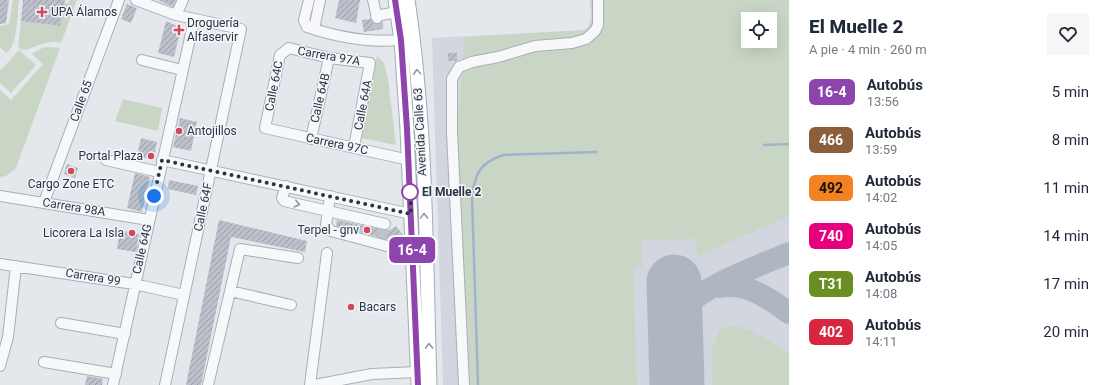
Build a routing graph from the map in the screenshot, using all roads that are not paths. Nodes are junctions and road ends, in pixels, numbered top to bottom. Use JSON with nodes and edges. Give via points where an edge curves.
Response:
{"nodes":[{"id":1,"x":119,"y":0,"type":"edge"},
{"id":2,"x":136,"y":0,"type":"edge"},
{"id":3,"x":183,"y":0,"type":"edge"},
{"id":4,"x":308,"y":0,"type":"edge"},
{"id":5,"x":320,"y":0,"type":"edge"},
{"id":6,"x":373,"y":0,"type":"edge"},
{"id":7,"x":408,"y":0,"type":"edge"},
{"id":8,"x":598,"y":0,"type":"edge"},
{"id":9,"x":396,"y":6,"type":"edge"},
{"id":10,"x":176,"y":15,"type":"junction"},
{"id":11,"x":194,"y":20,"type":"junction"},
{"id":12,"x":314,"y":29,"type":"junction"},
{"id":13,"x":401,"y":40,"type":"junction"},
{"id":14,"x":289,"y":48,"type":"joint"},
{"id":15,"x":329,"y":58,"type":"junction"},
{"id":16,"x":142,"y":60,"type":"dead end"},
{"id":17,"x":370,"y":63,"type":"joint"},
{"id":18,"x":182,"y":70,"type":"junction"},
{"id":19,"x":265,"y":128,"type":"joint"},
{"id":20,"x":311,"y":139,"type":"junction"},
{"id":21,"x":354,"y":147,"type":"junction"},
{"id":22,"x":106,"y":160,"type":"dead end"},
{"id":23,"x":162,"y":160,"type":"junction"},
{"id":24,"x":409,"y":160,"type":"junction"},
{"id":25,"x":210,"y":171,"type":"junction"},
{"id":26,"x":159,"y":172,"type":"junction"},
{"id":27,"x":286,"y":186,"type":"junction"},
{"id":28,"x":0,"y":196,"type":"edge"},
{"id":29,"x":330,"y":196,"type":"junction"},
{"id":30,"x":44,"y":202,"type":"junction"},
{"id":31,"x":365,"y":204,"type":"junction"},
{"id":32,"x":389,"y":209,"type":"junction"},
{"id":33,"x":327,"y":211,"type":"junction"},
{"id":34,"x":411,"y":214,"type":"junction"},
{"id":35,"x":362,"y":219,"type":"junction"},
{"id":36,"x":149,"y":220,"type":"junction"},
{"id":37,"x":412,"y":240,"type":"junction"},
{"id":38,"x":327,"y":253,"type":"dead end"},
{"id":39,"x":298,"y":258,"type":"dead end"},
{"id":40,"x":0,"y":264,"type":"edge"},
{"id":41,"x":16,"y":266,"type":"junction"},
{"id":42,"x":134,"y":284,"type":"junction"},
{"id":43,"x":230,"y":291,"type":"junction"},
{"id":44,"x":184,"y":295,"type":"junction"},
{"id":45,"x":290,"y":305,"type":"dead end"},
{"id":46,"x":60,"y":323,"type":"dead end"},
{"id":47,"x":125,"y":334,"type":"junction"},
{"id":48,"x":44,"y":362,"type":"dead end"},
{"id":49,"x":0,"y":366,"type":"edge"},
{"id":50,"x":417,"y":372,"type":"junction"},
{"id":51,"x":116,"y":374,"type":"junction"},
{"id":52,"x":372,"y":374,"type":"junction"},
{"id":53,"x":330,"y":383,"type":"edge"},
{"id":54,"x":113,"y":385,"type":"edge"},
{"id":55,"x":165,"y":385,"type":"edge"},
{"id":56,"x":208,"y":385,"type":"edge"},
{"id":57,"x":310,"y":385,"type":"edge"},
{"id":58,"x":315,"y":385,"type":"edge"},
{"id":59,"x":373,"y":385,"type":"edge"},
{"id":60,"x":418,"y":385,"type":"edge"},
{"id":61,"x":430,"y":385,"type":"edge"},
{"id":62,"x":464,"y":385,"type":"edge"}],
"edges":[{"from":1,"to":30,"type":"street","name":"Calle 65"},
{"from":2,"to":10,"type":"street"},
{"from":3,"to":10,"type":"street"},
{"from":4,"to":12,"type":"street","via":[[305,24]]},
{"from":5,"to":12,"type":"street"},
{"from":6,"to":9,"type":"street","via":[[376,17]]},
{"from":61,"to":7,"type":"main road","name":"Avenida Calle 63","one_way":true,"via":[[421,138],[416,62]]},
{"from":8,"to":62,"type":"street","via":[[598,25],[586,39],[572,43],[535,46],[472,62],[459,67],[452,79]]},
{"from":9,"to":13,"type":"main road","name":"Avenida Calle 63"},
{"from":10,"to":11,"type":"street"},
{"from":11,"to":18,"type":"street","name":"Calle 64G"},
{"from":11,"to":25,"type":"street","name":"Calle 64F","via":[[241,29]]},
{"from":12,"to":13,"type":"street","via":[[339,36],[380,35]]},
{"from":13,"to":24,"type":"main road","name":"Avenida Calle 63"},
{"from":14,"to":15,"type":"street","name":"Carrera 97A"},
{"from":14,"to":19,"type":"street","name":"Calle 64C","via":[[280,55]]},
{"from":15,"to":17,"type":"street","name":"Carrera 97A"},
{"from":15,"to":20,"type":"street","name":"Calle 64B"},
{"from":16,"to":18,"type":"street"},
{"from":17,"to":21,"type":"street","name":"Calle 64A"},
{"from":18,"to":23,"type":"street","name":"Calle 64G"},
{"from":19,"to":20,"type":"street","name":"Carrera 97C"},
{"from":20,"to":21,"type":"street","name":"Carrera 97C"},
{"from":21,"to":24,"type":"street","name":"Carrera 97C"},
{"from":22,"to":26,"type":"street"},
{"from":23,"to":25,"type":"street"},
{"from":23,"to":26,"type":"street","name":"Calle 64G"},
{"from":24,"to":34,"type":"main road","name":"Avenida Calle 63"},
{"from":25,"to":27,"type":"street"},
{"from":25,"to":44,"type":"street","name":"Calle 64F"},
{"from":26,"to":36,"type":"street","name":"Calle 64G"},
{"from":27,"to":29,"type":"street"},
{"from":27,"to":33,"type":"street","one_way":true,"via":[[282,198],[284,201]]},
{"from":28,"to":30,"type":"street","name":"Carrera 98A"},
{"from":29,"to":31,"type":"street"},
{"from":29,"to":33,"type":"street"},
{"from":30,"to":36,"type":"street","name":"Carrera 98A"},
{"from":31,"to":32,"type":"street"},
{"from":31,"to":35,"type":"street"},
{"from":32,"to":34,"type":"street"},
{"from":32,"to":35,"type":"street","via":[[384,226]]},
{"from":33,"to":35,"type":"street"},
{"from":33,"to":37,"type":"street","via":[[326,225],[331,231],[394,246]]},
{"from":34,"to":37,"type":"main road","name":"Avenida Calle 63"},
{"from":36,"to":42,"type":"street","name":"Calle 64G"},
{"from":37,"to":50,"type":"main road","name":"Avenida Calle 63"},
{"from":38,"to":57,"type":"street"},
{"from":39,"to":43,"type":"street","via":[[240,249]]},
{"from":40,"to":41,"type":"street","name":"Carrera 99"},
{"from":41,"to":42,"type":"street","name":"Carrera 99"},
{"from":41,"to":49,"type":"street","via":[[8,337]]},
{"from":42,"to":44,"type":"street","name":"Carrera 99"},
{"from":42,"to":47,"type":"street","name":"Calle 64G"},
{"from":43,"to":45,"type":"street"},
{"from":43,"to":56,"type":"street"},
{"from":44,"to":55,"type":"street","name":"Calle 64F"},
{"from":46,"to":47,"type":"street"},
{"from":47,"to":51,"type":"street","name":"Calle 64G"},
{"from":48,"to":51,"type":"street"},
{"from":50,"to":52,"type":"street"},
{"from":50,"to":60,"type":"main road","name":"Avenida Calle 63"},
{"from":51,"to":54,"type":"street","name":"Calle 64G"},
{"from":52,"to":53,"type":"street"},
{"from":52,"to":59,"type":"street"},
{"from":53,"to":58,"type":"street"}]}
